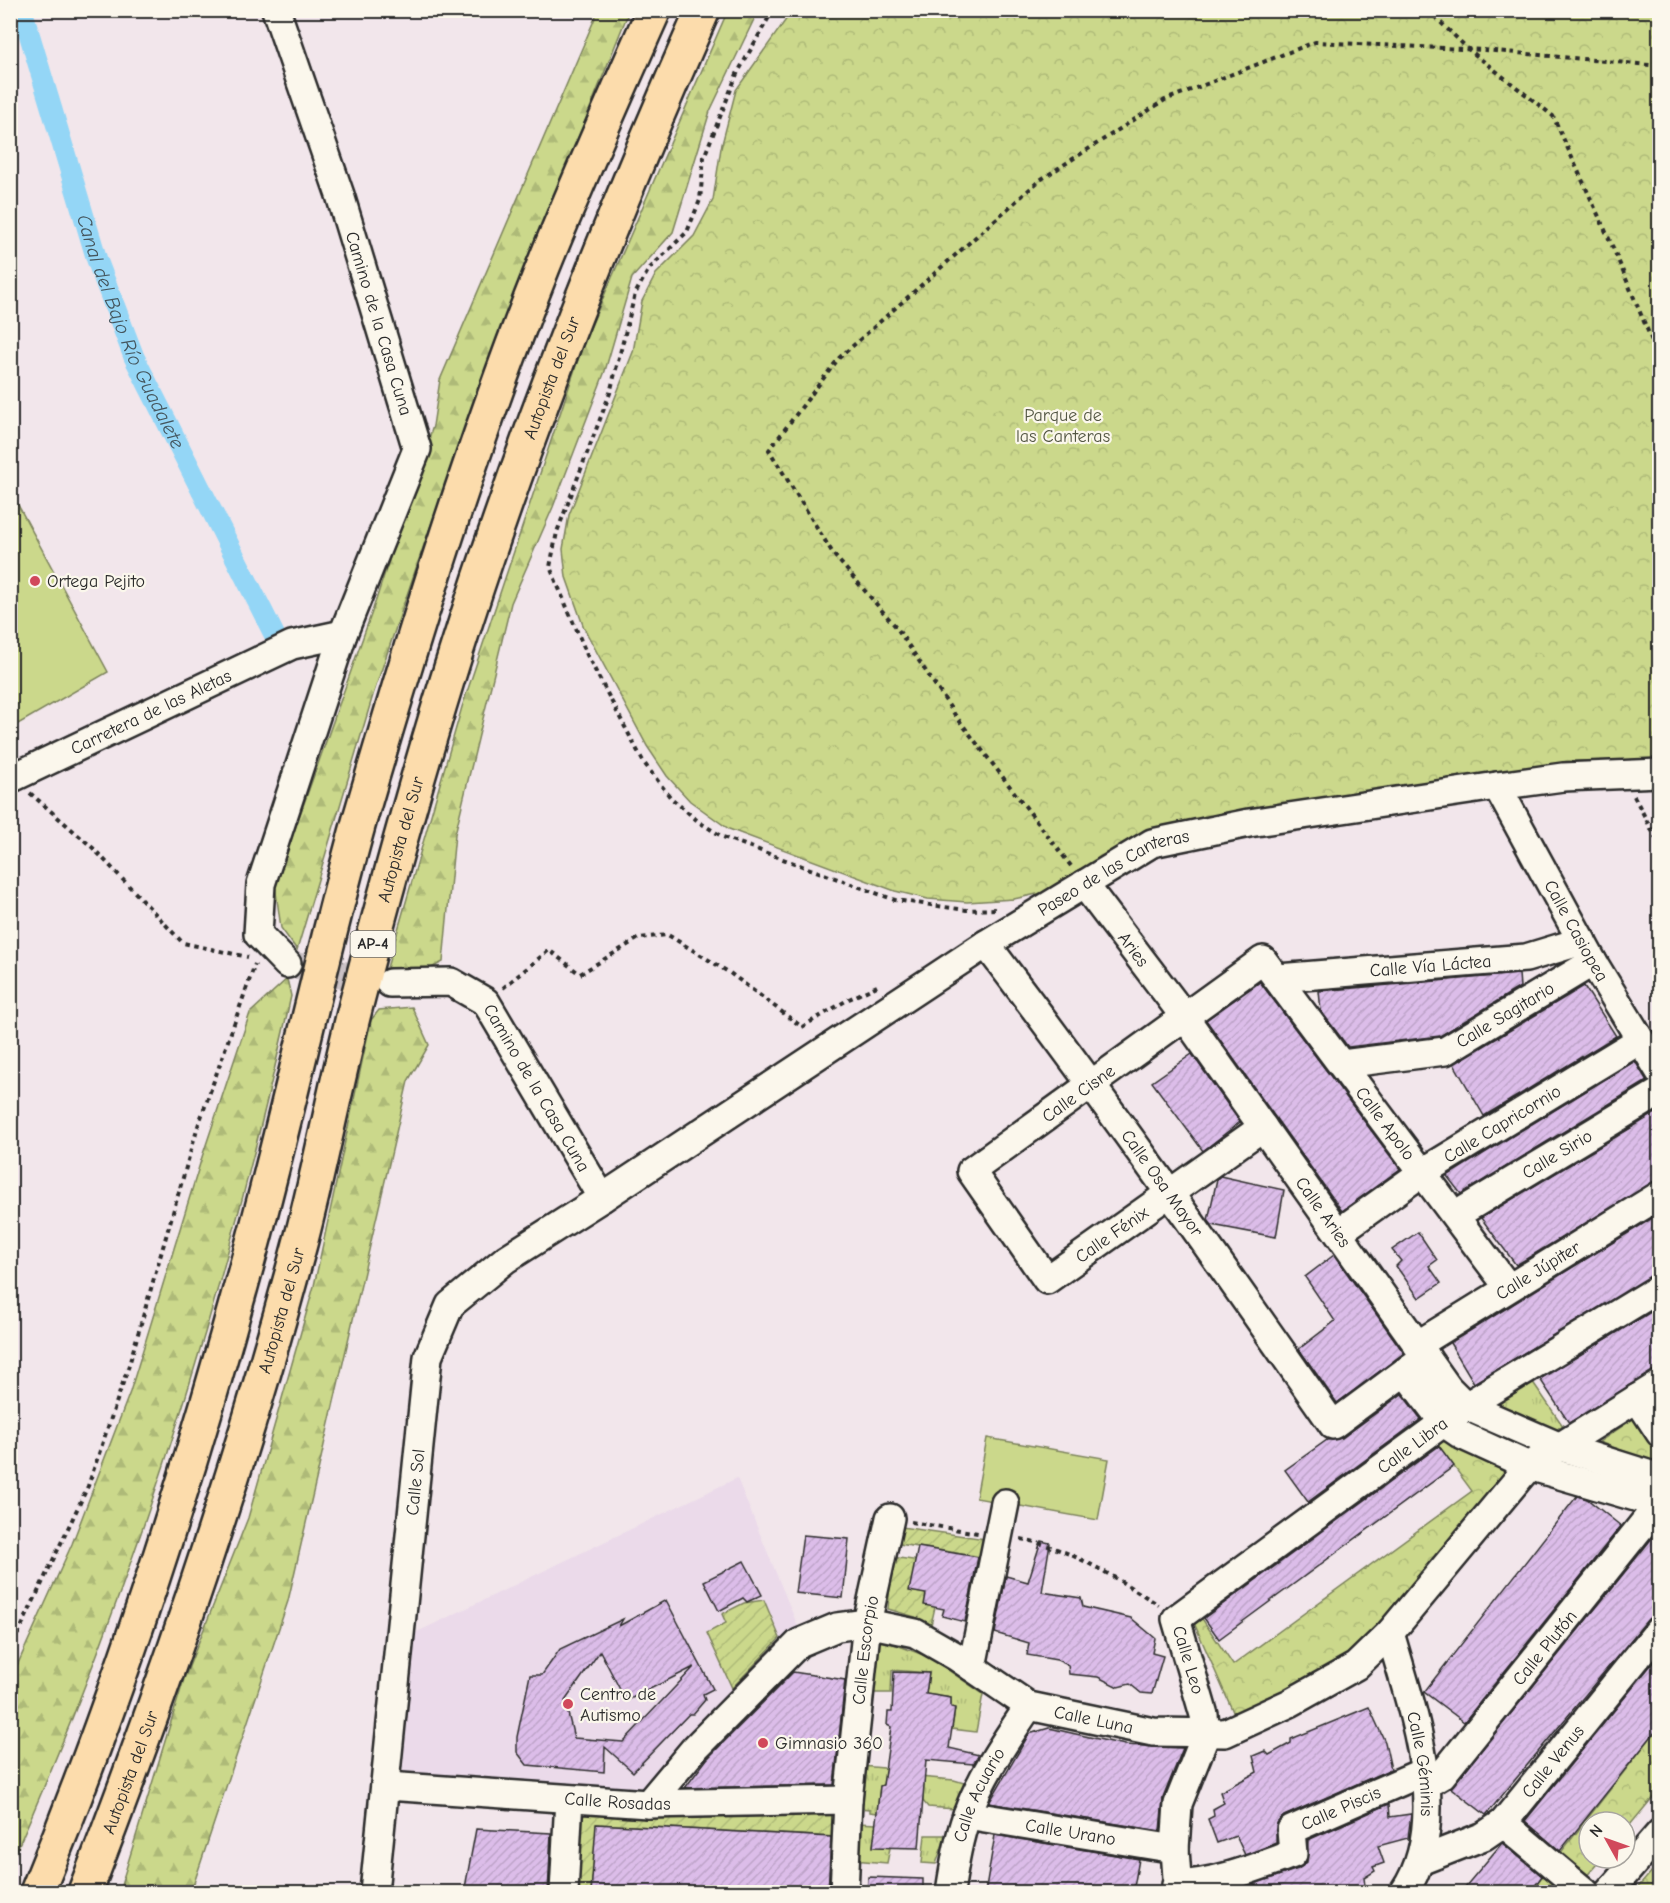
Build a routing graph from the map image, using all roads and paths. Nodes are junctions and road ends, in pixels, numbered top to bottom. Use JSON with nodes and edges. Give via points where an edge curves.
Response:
{"nodes":[{"id":1,"x":276,"y":10,"type":"edge"},
{"id":2,"x":654,"y":10,"type":"edge"},
{"id":3,"x":703,"y":10,"type":"edge"},
{"id":4,"x":773,"y":10,"type":"edge"},
{"id":5,"x":1428,"y":10,"type":"edge"},
{"id":6,"x":1468,"y":49,"type":"junction"},
{"id":7,"x":1659,"y":66,"type":"edge"},
{"id":8,"x":1659,"y":360,"type":"edge"},
{"id":9,"x":343,"y":634,"type":"junction"},
{"id":10,"x":1623,"y":773,"type":"junction"},
{"id":11,"x":1659,"y":773,"type":"edge"},
{"id":12,"x":12,"y":778,"type":"edge"},
{"id":13,"x":1497,"y":786,"type":"junction"},
{"id":14,"x":1659,"y":846,"type":"edge"},
{"id":15,"x":1084,"y":884,"type":"junction"},
{"id":16,"x":1022,"y":921,"type":"junction"},
{"id":17,"x":986,"y":944,"type":"junction"},
{"id":18,"x":1587,"y":952,"type":"junction"},
{"id":19,"x":287,"y":964,"type":"tunnel mouth"},
{"id":20,"x":1271,"y":969,"type":"junction"},
{"id":21,"x":390,"y":983,"type":"tunnel mouth"},
{"id":22,"x":879,"y":985,"type":"dead end"},
{"id":23,"x":486,"y":1002,"type":"junction"},
{"id":24,"x":1184,"y":1016,"type":"junction"},
{"id":25,"x":1640,"y":1040,"type":"junction"},
{"id":26,"x":1342,"y":1064,"type":"junction"},
{"id":27,"x":1659,"y":1072,"type":"edge"},
{"id":28,"x":1092,"y":1083,"type":"junction"},
{"id":29,"x":1659,"y":1092,"type":"edge"},
{"id":30,"x":1263,"y":1127,"type":"junction"},
{"id":31,"x":640,"y":1172,"type":"joint"},
{"id":32,"x":1423,"y":1172,"type":"junction"},
{"id":33,"x":1172,"y":1193,"type":"junction"},
{"id":34,"x":1659,"y":1195,"type":"edge"},
{"id":35,"x":602,"y":1198,"type":"junction"},
{"id":36,"x":1456,"y":1215,"type":"junction"},
{"id":37,"x":1338,"y":1232,"type":"junction"},
{"id":38,"x":1047,"y":1280,"type":"joint"},
{"id":39,"x":1508,"y":1287,"type":"junction"},
{"id":40,"x":1659,"y":1288,"type":"edge"},
{"id":41,"x":1416,"y":1358,"type":"junction"},
{"id":42,"x":1648,"y":1391,"type":"edge"},
{"id":43,"x":1466,"y":1406,"type":"junction"},
{"id":44,"x":1444,"y":1423,"type":"junction"},
{"id":45,"x":1333,"y":1425,"type":"joint"},
{"id":46,"x":1659,"y":1433,"type":"edge"},
{"id":47,"x":1558,"y":1446,"type":"junction"},
{"id":48,"x":1529,"y":1466,"type":"junction"},
{"id":49,"x":1659,"y":1478,"type":"edge"},
{"id":50,"x":1005,"y":1503,"type":"dead end"},
{"id":51,"x":1659,"y":1504,"type":"edge"},
{"id":52,"x":890,"y":1518,"type":"joint"},
{"id":53,"x":999,"y":1536,"type":"junction"},
{"id":54,"x":1176,"y":1619,"type":"junction"},
{"id":55,"x":867,"y":1623,"type":"junction"},
{"id":56,"x":1659,"y":1629,"type":"edge"},
{"id":57,"x":1390,"y":1633,"type":"junction"},
{"id":58,"x":134,"y":1637,"type":"junction"},
{"id":59,"x":10,"y":1651,"type":"edge"},
{"id":60,"x":972,"y":1667,"type":"junction"},
{"id":61,"x":1029,"y":1706,"type":"junction"},
{"id":62,"x":1206,"y":1734,"type":"junction"},
{"id":63,"x":1424,"y":1779,"type":"junction"},
{"id":64,"x":127,"y":1784,"type":"junction"},
{"id":65,"x":387,"y":1786,"type":"junction"},
{"id":66,"x":569,"y":1799,"type":"junction"},
{"id":67,"x":848,"y":1800,"type":"junction"},
{"id":68,"x":648,"y":1804,"type":"junction"},
{"id":69,"x":967,"y":1815,"type":"junction"},
{"id":70,"x":1503,"y":1823,"type":"junction"},
{"id":71,"x":1659,"y":1833,"type":"edge"},
{"id":72,"x":1175,"y":1849,"type":"junction"},
{"id":73,"x":1420,"y":1861,"type":"junction"},
{"id":74,"x":1177,"y":1889,"type":"edge"},
{"id":75,"x":15,"y":1893,"type":"edge"},
{"id":76,"x":38,"y":1893,"type":"edge"},
{"id":77,"x":84,"y":1893,"type":"edge"},
{"id":78,"x":100,"y":1893,"type":"edge"},
{"id":79,"x":374,"y":1893,"type":"edge"},
{"id":80,"x":564,"y":1893,"type":"edge"},
{"id":81,"x":844,"y":1893,"type":"edge"},
{"id":82,"x":950,"y":1893,"type":"edge"},
{"id":83,"x":1404,"y":1893,"type":"edge"},
{"id":84,"x":1585,"y":1893,"type":"edge"},
{"id":85,"x":1609,"y":1893,"type":"edge"}],
"edges":[{"from":1,"to":9,"type":"street","name":"Camino de la Casa Cuna","via":[[340,195],[417,449]]},
{"from":2,"to":58,"type":"highway","number":"AP-4","via":[[543,268],[484,428],[410,650],[315,987],[251,1250],[193,1455]]},
{"from":3,"to":64,"type":"highway","name":"Autopista del Sur","number":"AP-4","via":[[585,287],[456,653],[358,996],[300,1241],[190,1605]]},
{"from":4,"to":16,"type":"path","via":[[736,74],[704,157],[700,200],[687,232],[649,269],[635,294],[610,393],[557,531],[550,567],[587,655],[644,763],[671,798],[699,822],[723,837],[895,900],[966,910],[1013,908]]},
{"from":5,"to":6,"type":"path"},
{"from":6,"to":7,"type":"path"},
{"from":6,"to":8,"type":"path","via":[[1552,116],[1611,243]]},
{"from":6,"to":15,"type":"path","via":[[1315,42],[1165,99],[1031,188],[839,358],[769,450],[834,555],[897,628],[955,715]]},
{"from":9,"to":12,"type":"street","name":"Carretera de las Aletas","via":[[292,645]]},
{"from":9,"to":19,"type":"street","name":"Camino de la Casa Cuna","via":[[261,884],[258,934]]},
{"from":10,"to":11,"type":"street","name":"Paseo de las Canteras"},
{"from":10,"to":13,"type":"street","name":"Paseo de las Canteras"},
{"from":10,"to":14,"type":"path"},
{"from":12,"to":59,"type":"path","via":[[93,848],[183,943],[258,959],[197,1129],[129,1365],[88,1486]]},
{"from":13,"to":15,"type":"street","name":"Paseo de las Canteras","via":[[1177,836],[1152,843]]},
{"from":13,"to":18,"type":"street","name":"Calle Casiopea"},
{"from":15,"to":16,"type":"street","name":"Paseo de las Canteras"},
{"from":15,"to":24,"type":"street","name":"Aries"},
{"from":16,"to":17,"type":"street","name":"Paseo de las Canteras"},
{"from":17,"to":28,"type":"street","name":"Calle Osa Mayor"},
{"from":17,"to":31,"type":"street","name":"Paseo de las Canteras"},
{"from":18,"to":20,"type":"street","name":"Calle Vía Láctea"},
{"from":18,"to":25,"type":"street","name":"Calle Casiopea"},
{"from":18,"to":26,"type":"street","name":"Calle Sagitario","via":[[1445,1051]]},
{"from":20,"to":24,"type":"street","name":"Calle Cisne"},
{"from":20,"to":26,"type":"street","name":"Calle Apolo"},
{"from":21,"to":23,"type":"street","name":"Camino de la Casa Cuna","via":[[451,982]]},
{"from":22,"to":23,"type":"path","via":[[802,1027],[730,973],[668,935],[639,938],[580,974],[549,950]]},
{"from":23,"to":35,"type":"street","name":"Camino de la Casa Cuna"},
{"from":24,"to":28,"type":"street","name":"Calle Cisne"},
{"from":24,"to":30,"type":"street","name":"Calle Aries"},
{"from":25,"to":27,"type":"street","name":"Calle Casiopea"},
{"from":25,"to":32,"type":"street","name":"Calle Capricornio"},
{"from":26,"to":32,"type":"street","name":"Calle Apolo"},
{"from":28,"to":33,"type":"street","name":"Calle Osa Mayor"},
{"from":28,"to":38,"type":"street","name":"Calle Cisne","via":[[970,1171]]},
{"from":29,"to":36,"type":"street","name":"Calle Sirio"},
{"from":30,"to":33,"type":"street","name":"Calle Fénix"},
{"from":30,"to":37,"type":"street","name":"Calle Aries"},
{"from":31,"to":35,"type":"street","name":"Calle Sol"},
{"from":32,"to":36,"type":"street","name":"Calle Apolo"},
{"from":32,"to":37,"type":"street","name":"Calle Capricornio"},
{"from":33,"to":38,"type":"street","name":"Calle Fénix"},
{"from":33,"to":45,"type":"street","name":"Calle Osa Mayor"},
{"from":34,"to":39,"type":"street","name":"Calle Júpiter"},
{"from":35,"to":65,"type":"street","name":"Calle Sol","via":[[469,1287],[450,1305],[428,1357]]},
{"from":36,"to":39,"type":"street","name":"Calle Apolo"},
{"from":37,"to":41,"type":"street","name":"Calle Aries"},
{"from":39,"to":41,"type":"street","name":"Calle Júpiter"},
{"from":40,"to":43,"type":"street","name":"Calle Libra"},
{"from":41,"to":43,"type":"street","name":"Calle Aries"},
{"from":41,"to":44,"type":"street","name":"Calle Aries"},
{"from":41,"to":45,"type":"street","name":"Calle Júpiter"},
{"from":42,"to":46,"type":"street"},
{"from":42,"to":47,"type":"street"},
{"from":43,"to":44,"type":"street","name":"Calle Libra"},
{"from":43,"to":47,"type":"street"},
{"from":44,"to":48,"type":"street","name":"Calle Aries","via":[[1463,1436]]},
{"from":44,"to":54,"type":"street","name":"Calle Libra"},
{"from":47,"to":48,"type":"street","name":"Calle Luna"},
{"from":47,"to":49,"type":"street"},
{"from":48,"to":51,"type":"street","name":"Calle Aries"},
{"from":48,"to":57,"type":"street","name":"Calle Luna"},
{"from":50,"to":53,"type":"street"},
{"from":51,"to":63,"type":"street","name":"Calle Plutón","via":[[1442,1775]]},
{"from":52,"to":53,"type":"path","name":"Calle Leo"},
{"from":52,"to":55,"type":"street","name":"Calle Escorpio"},
{"from":53,"to":54,"type":"path","name":"Calle Leo","via":[[1060,1551],[1130,1587]]},
{"from":53,"to":60,"type":"street"},
{"from":54,"to":62,"type":"street","name":"Calle Leo"},
{"from":55,"to":60,"type":"street","name":"Calle Luna","via":[[915,1634]]},
{"from":55,"to":67,"type":"street","name":"Calle Escorpio"},
{"from":55,"to":68,"type":"street","name":"Calle Luna","via":[[837,1628],[799,1643],[695,1748]]},
{"from":56,"to":70,"type":"street","name":"Calle Venus"},
{"from":57,"to":62,"type":"street","name":"Calle Luna","via":[[1356,1666],[1324,1685],[1225,1733]]},
{"from":57,"to":63,"type":"street","name":"Calle Géminis","via":[[1417,1731]]},
{"from":58,"to":75,"type":"highway","via":[[84,1732]]},
{"from":58,"to":76,"type":"highway","number":"AP-4"},
{"from":60,"to":61,"type":"street","name":"Calle Luna"},
{"from":61,"to":62,"type":"street","name":"Calle Luna","via":[[1128,1728]]},
{"from":61,"to":69,"type":"street","name":"Calle Acuario","via":[[988,1770]]},
{"from":62,"to":72,"type":"street","via":[[1178,1804]]},
{"from":63,"to":73,"type":"street","name":"Calle Géminis","via":[[1426,1821]]},
{"from":63,"to":74,"type":"street","name":"Calle Piscis","via":[[1291,1830],[1293,1854],[1232,1876]]},
{"from":64,"to":77,"type":"highway","name":"Autopista del Sur","number":"AP-4"},
{"from":64,"to":78,"type":"highway"},
{"from":65,"to":66,"type":"street","name":"Calle Rosadas"},
{"from":65,"to":79,"type":"street","name":"Calle Sol"},
{"from":66,"to":68,"type":"street","name":"Calle Rosadas"},
{"from":66,"to":80,"type":"street"},
{"from":67,"to":68,"type":"street","name":"Calle Rosadas"},
{"from":67,"to":81,"type":"street","name":"Calle Escorpio"},
{"from":69,"to":72,"type":"street","name":"Calle Urano"},
{"from":69,"to":82,"type":"street","name":"Calle Acuario"},
{"from":70,"to":73,"type":"street","name":"Calle Venus","via":[[1484,1836]]},
{"from":70,"to":84,"type":"street"},
{"from":71,"to":85,"type":"street"},
{"from":72,"to":74,"type":"street"},
{"from":73,"to":83,"type":"street","name":"Calle Géminis"}]}
